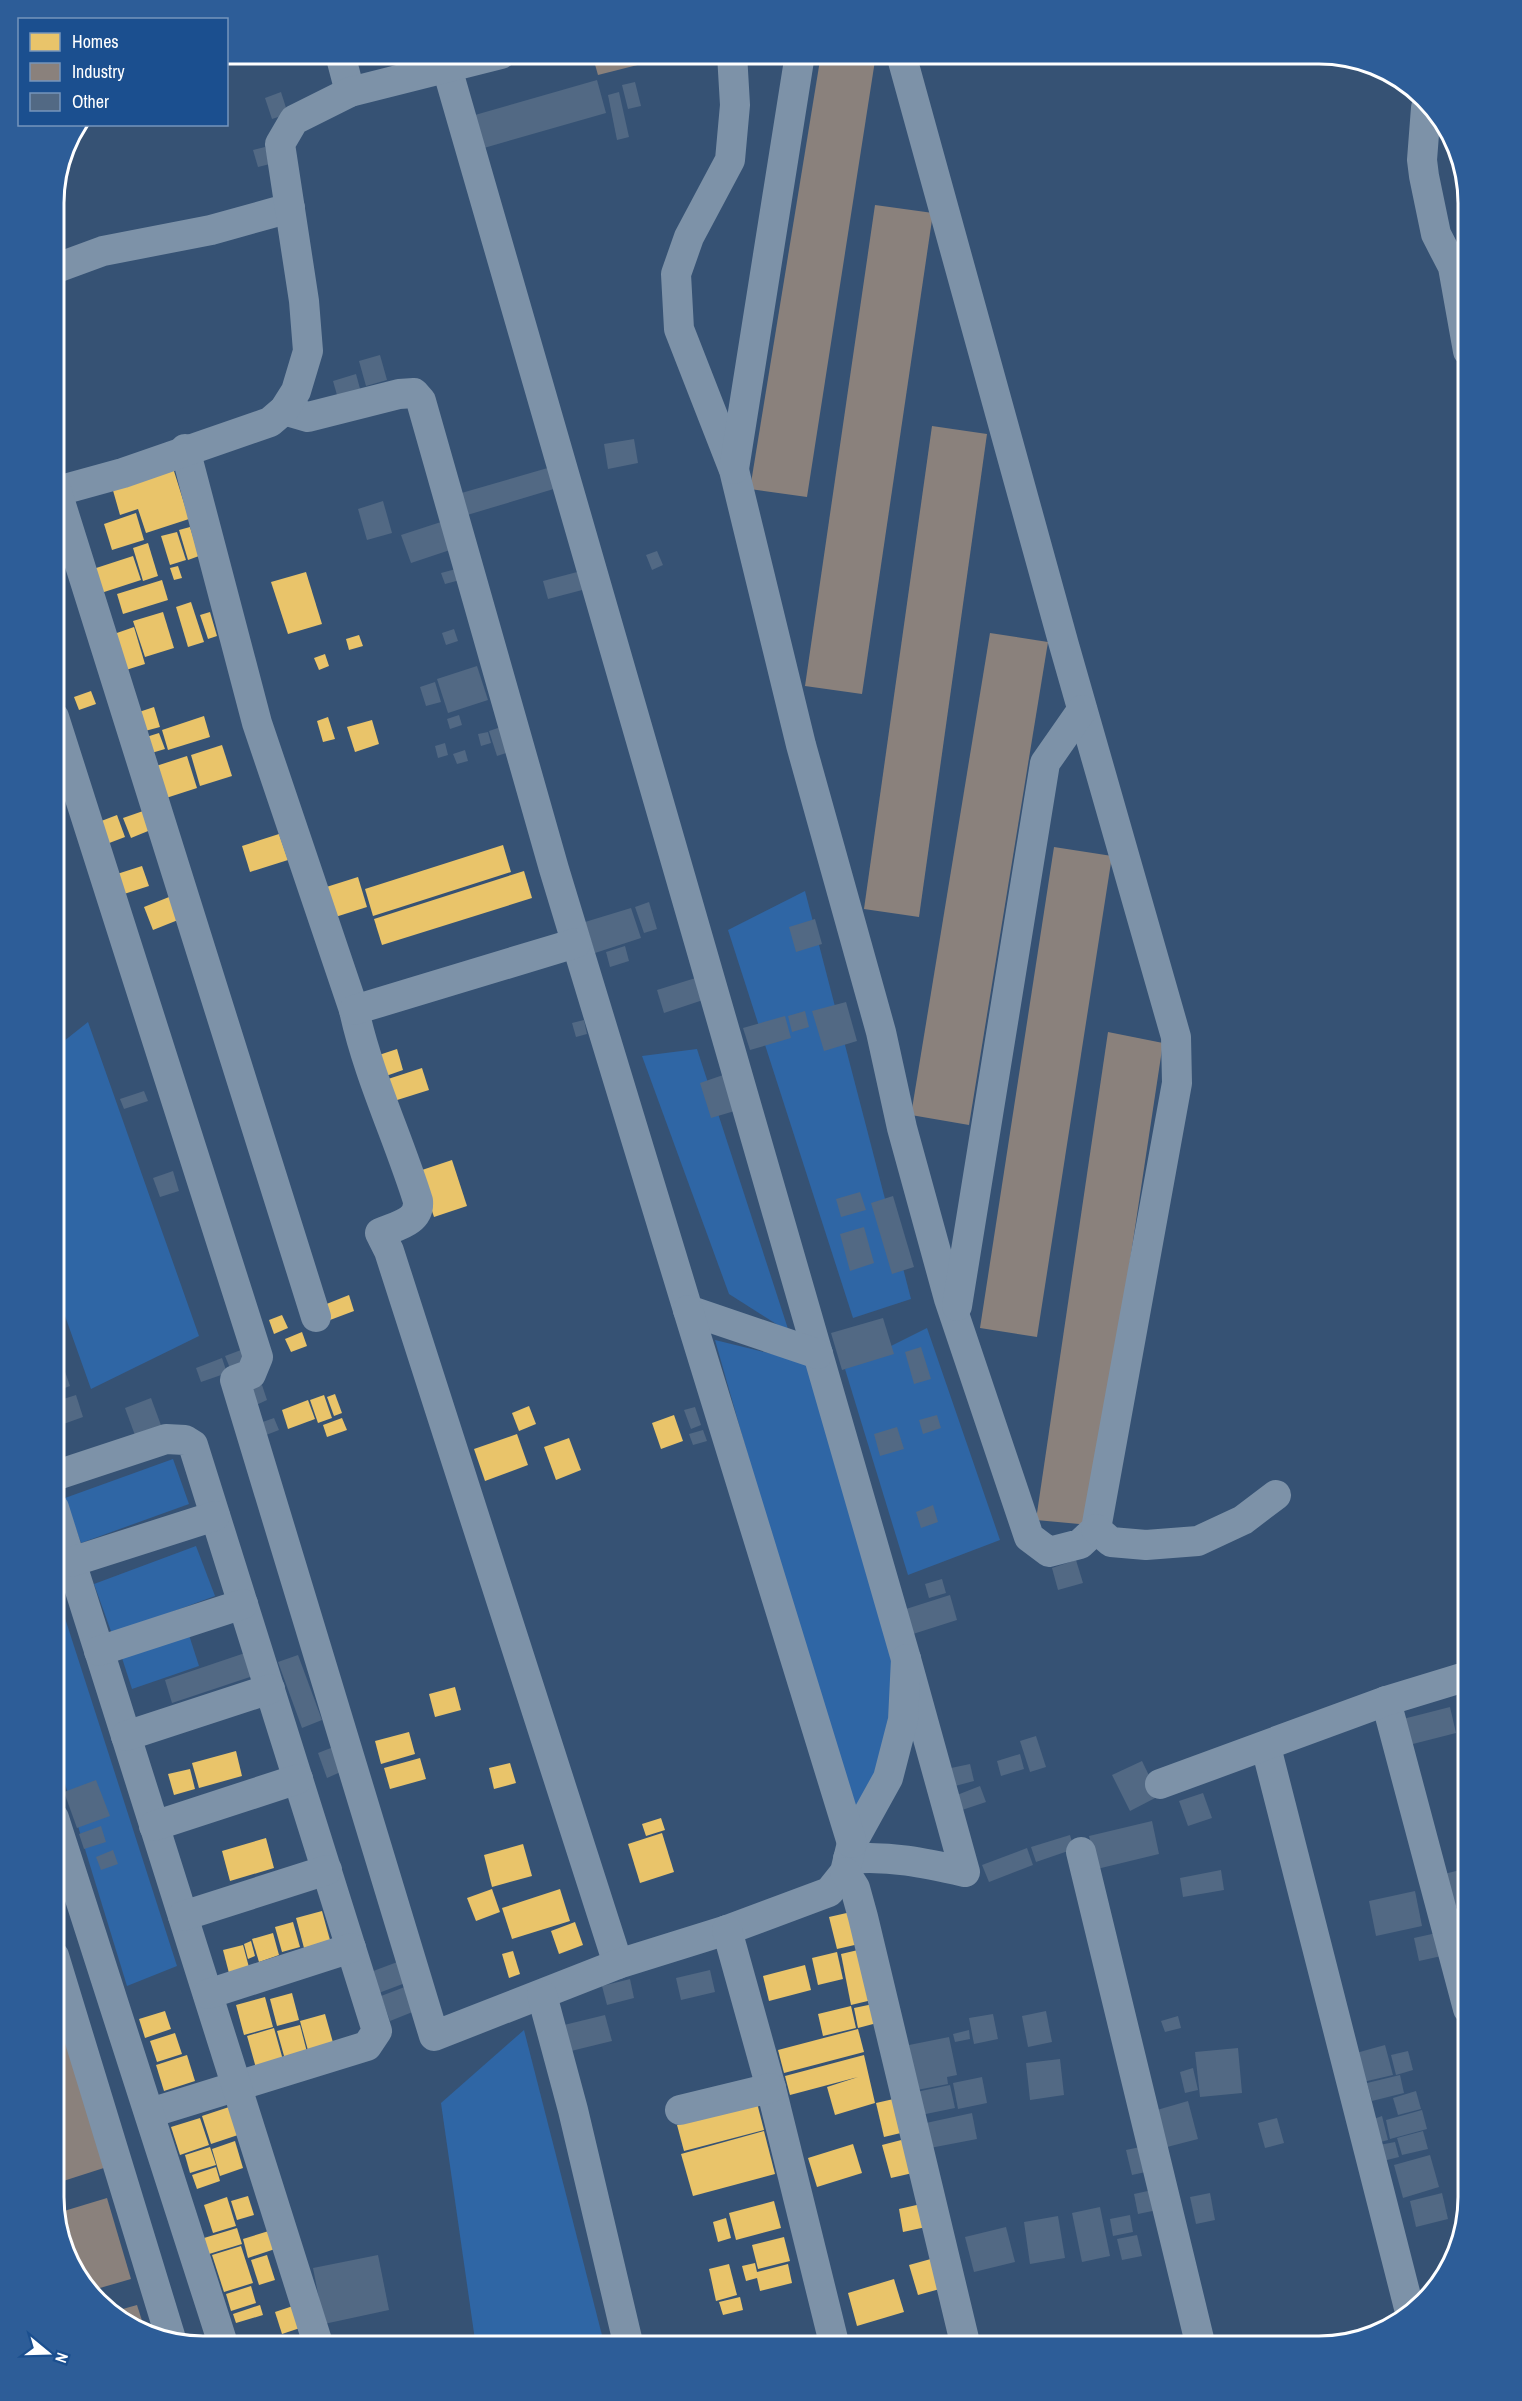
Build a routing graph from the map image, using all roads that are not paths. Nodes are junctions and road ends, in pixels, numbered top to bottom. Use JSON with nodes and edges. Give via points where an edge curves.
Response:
{"nodes":[{"id":1,"x":343,"y":65,"type":"edge"},
{"id":2,"x":459,"y":65,"type":"edge"},
{"id":3,"x":734,"y":65,"type":"edge"},
{"id":4,"x":798,"y":65,"type":"edge"},
{"id":5,"x":904,"y":65,"type":"edge"},
{"id":6,"x":447,"y":68,"type":"junction"},
{"id":7,"x":350,"y":92,"type":"junction"},
{"id":8,"x":1425,"y":115,"type":"edge"},
{"id":9,"x":290,"y":208,"type":"junction"},
{"id":10,"x":65,"y":265,"type":"edge"},
{"id":11,"x":1458,"y":295,"type":"edge"},
{"id":12,"x":284,"y":410,"type":"junction"},
{"id":13,"x":185,"y":449,"type":"junction"},
{"id":14,"x":734,"y":470,"type":"junction"},
{"id":15,"x":65,"y":489,"type":"edge"},
{"id":16,"x":65,"y":523,"type":"edge"},
{"id":17,"x":1082,"y":710,"type":"junction"},
{"id":18,"x":65,"y":750,"type":"edge"},
{"id":19,"x":576,"y":943,"type":"junction"},
{"id":20,"x":354,"y":1010,"type":"junction"},
{"id":21,"x":688,"y":1310,"type":"junction"},
{"id":22,"x":316,"y":1317,"type":"dead end"},
{"id":23,"x":956,"y":1320,"type":"junction"},
{"id":24,"x":818,"y":1354,"type":"junction"},
{"id":25,"x":64,"y":1473,"type":"edge"},
{"id":26,"x":1276,"y":1495,"type":"dead end"},
{"id":27,"x":215,"y":1516,"type":"junction"},
{"id":28,"x":1096,"y":1529,"type":"junction"},
{"id":29,"x":64,"y":1541,"type":"edge"},
{"id":30,"x":71,"y":1562,"type":"junction"},
{"id":31,"x":243,"y":1605,"type":"junction"},
{"id":32,"x":99,"y":1651,"type":"junction"},
{"id":33,"x":906,"y":1659,"type":"junction"},
{"id":34,"x":1458,"y":1679,"type":"edge"},
{"id":35,"x":270,"y":1689,"type":"junction"},
{"id":36,"x":1386,"y":1701,"type":"junction"},
{"id":37,"x":126,"y":1736,"type":"junction"},
{"id":38,"x":1266,"y":1747,"type":"junction"},
{"id":39,"x":298,"y":1779,"type":"junction"},
{"id":40,"x":1160,"y":1784,"type":"dead end"},
{"id":41,"x":154,"y":1826,"type":"junction"},
{"id":42,"x":64,"y":1849,"type":"edge"},
{"id":43,"x":1081,"y":1852,"type":"dead end"},
{"id":44,"x":848,"y":1858,"type":"junction"},
{"id":45,"x":327,"y":1870,"type":"junction"},
{"id":46,"x":183,"y":1916,"type":"junction"},
{"id":47,"x":727,"y":1930,"type":"junction"},
{"id":48,"x":351,"y":1948,"type":"junction"},
{"id":49,"x":618,"y":1964,"type":"junction"},
{"id":50,"x":1458,"y":1971,"type":"edge"},
{"id":51,"x":64,"y":1989,"type":"edge"},
{"id":52,"x":208,"y":1994,"type":"junction"},
{"id":53,"x":542,"y":1995,"type":"junction"},
{"id":54,"x":236,"y":2085,"type":"junction"},
{"id":55,"x":771,"y":2088,"type":"junction"},
{"id":56,"x":680,"y":2110,"type":"dead end"},
{"id":57,"x":150,"y":2113,"type":"junction"},
{"id":58,"x":1408,"y":2304,"type":"edge"},
{"id":59,"x":169,"y":2332,"type":"edge"},
{"id":60,"x":221,"y":2336,"type":"edge"},
{"id":61,"x":316,"y":2336,"type":"edge"},
{"id":62,"x":626,"y":2336,"type":"edge"},
{"id":63,"x":832,"y":2337,"type":"edge"},
{"id":64,"x":964,"y":2337,"type":"edge"},
{"id":65,"x":1199,"y":2337,"type":"edge"}],
"edges":[{"from":1,"to":7,"type":"street"},
{"from":2,"to":6,"type":"street"},
{"from":3,"to":14,"type":"street","via":[[730,160],[689,237],[676,274],[679,329]]},
{"from":4,"to":14,"type":"street"},
{"from":5,"to":17,"type":"street"},
{"from":6,"to":7,"type":"street"},
{"from":6,"to":24,"type":"street"},
{"from":7,"to":9,"type":"street","via":[[294,120],[286,130],[280,144]]},
{"from":8,"to":11,"type":"street","via":[[1424,176],[1436,234],[1453,267]]},
{"from":9,"to":10,"type":"street","via":[[211,230],[104,251]]},
{"from":9,"to":12,"type":"street","via":[[308,351],[296,391]]},
{"from":12,"to":13,"type":"street","via":[[270,422]]},
{"from":12,"to":19,"type":"street","via":[[308,417],[399,394],[414,393],[421,401]]},
{"from":13,"to":15,"type":"street"},
{"from":13,"to":20,"type":"street","via":[[257,723]]},
{"from":14,"to":23,"type":"street","via":[[801,746]]},
{"from":16,"to":22,"type":"street"},
{"from":17,"to":23,"type":"street","via":[[1045,763]]},
{"from":17,"to":28,"type":"street","via":[[1176,1037],[1177,1083]]},
{"from":18,"to":53,"type":"street","via":[[237,1282],[258,1357],[251,1374],[235,1380],[434,2036]]},
{"from":19,"to":20,"type":"street"},
{"from":19,"to":21,"type":"street"},
{"from":20,"to":49,"type":"street","via":[[418,1201],[412,1219],[380,1233],[476,1517]]},
{"from":21,"to":24,"type":"street"},
{"from":21,"to":44,"type":"street"},
{"from":23,"to":28,"type":"street","via":[[1029,1537],[1049,1552],[1080,1544]]},
{"from":24,"to":33,"type":"street"},
{"from":25,"to":27,"type":"street","via":[[166,1439],[185,1440],[193,1445]]},
{"from":26,"to":28,"type":"street","via":[[1243,1520],[1198,1541],[1146,1545],[1111,1542]]},
{"from":27,"to":30,"type":"street"},
{"from":27,"to":31,"type":"street"},
{"from":29,"to":30,"type":"street"},
{"from":30,"to":32,"type":"street"},
{"from":31,"to":32,"type":"street"},
{"from":31,"to":35,"type":"street"},
{"from":32,"to":37,"type":"street"},
{"from":33,"to":44,"type":"street","via":[[903,1720],[888,1778]]},
{"from":33,"to":44,"type":"street","via":[[965,1872],[907,1859]]},
{"from":34,"to":36,"type":"street"},
{"from":35,"to":37,"type":"street"},
{"from":35,"to":39,"type":"street"},
{"from":36,"to":38,"type":"street"},
{"from":36,"to":50,"type":"street"},
{"from":37,"to":41,"type":"street"},
{"from":38,"to":40,"type":"street"},
{"from":38,"to":58,"type":"street"},
{"from":39,"to":41,"type":"street"},
{"from":39,"to":45,"type":"street"},
{"from":41,"to":46,"type":"street"},
{"from":42,"to":57,"type":"street"},
{"from":43,"to":65,"type":"street"},
{"from":44,"to":47,"type":"street","via":[[829,1892]]},
{"from":44,"to":64,"type":"street"},
{"from":45,"to":46,"type":"street"},
{"from":45,"to":48,"type":"street"},
{"from":46,"to":52,"type":"street"},
{"from":47,"to":49,"type":"street"},
{"from":47,"to":55,"type":"street"},
{"from":48,"to":52,"type":"street"},
{"from":48,"to":54,"type":"street","via":[[377,2031],[367,2046]]},
{"from":49,"to":53,"type":"street"},
{"from":51,"to":59,"type":"street"},
{"from":52,"to":54,"type":"street"},
{"from":53,"to":62,"type":"street"},
{"from":54,"to":57,"type":"street"},
{"from":54,"to":61,"type":"street"},
{"from":55,"to":56,"type":"street"},
{"from":55,"to":63,"type":"street"},
{"from":57,"to":60,"type":"street"}]}
